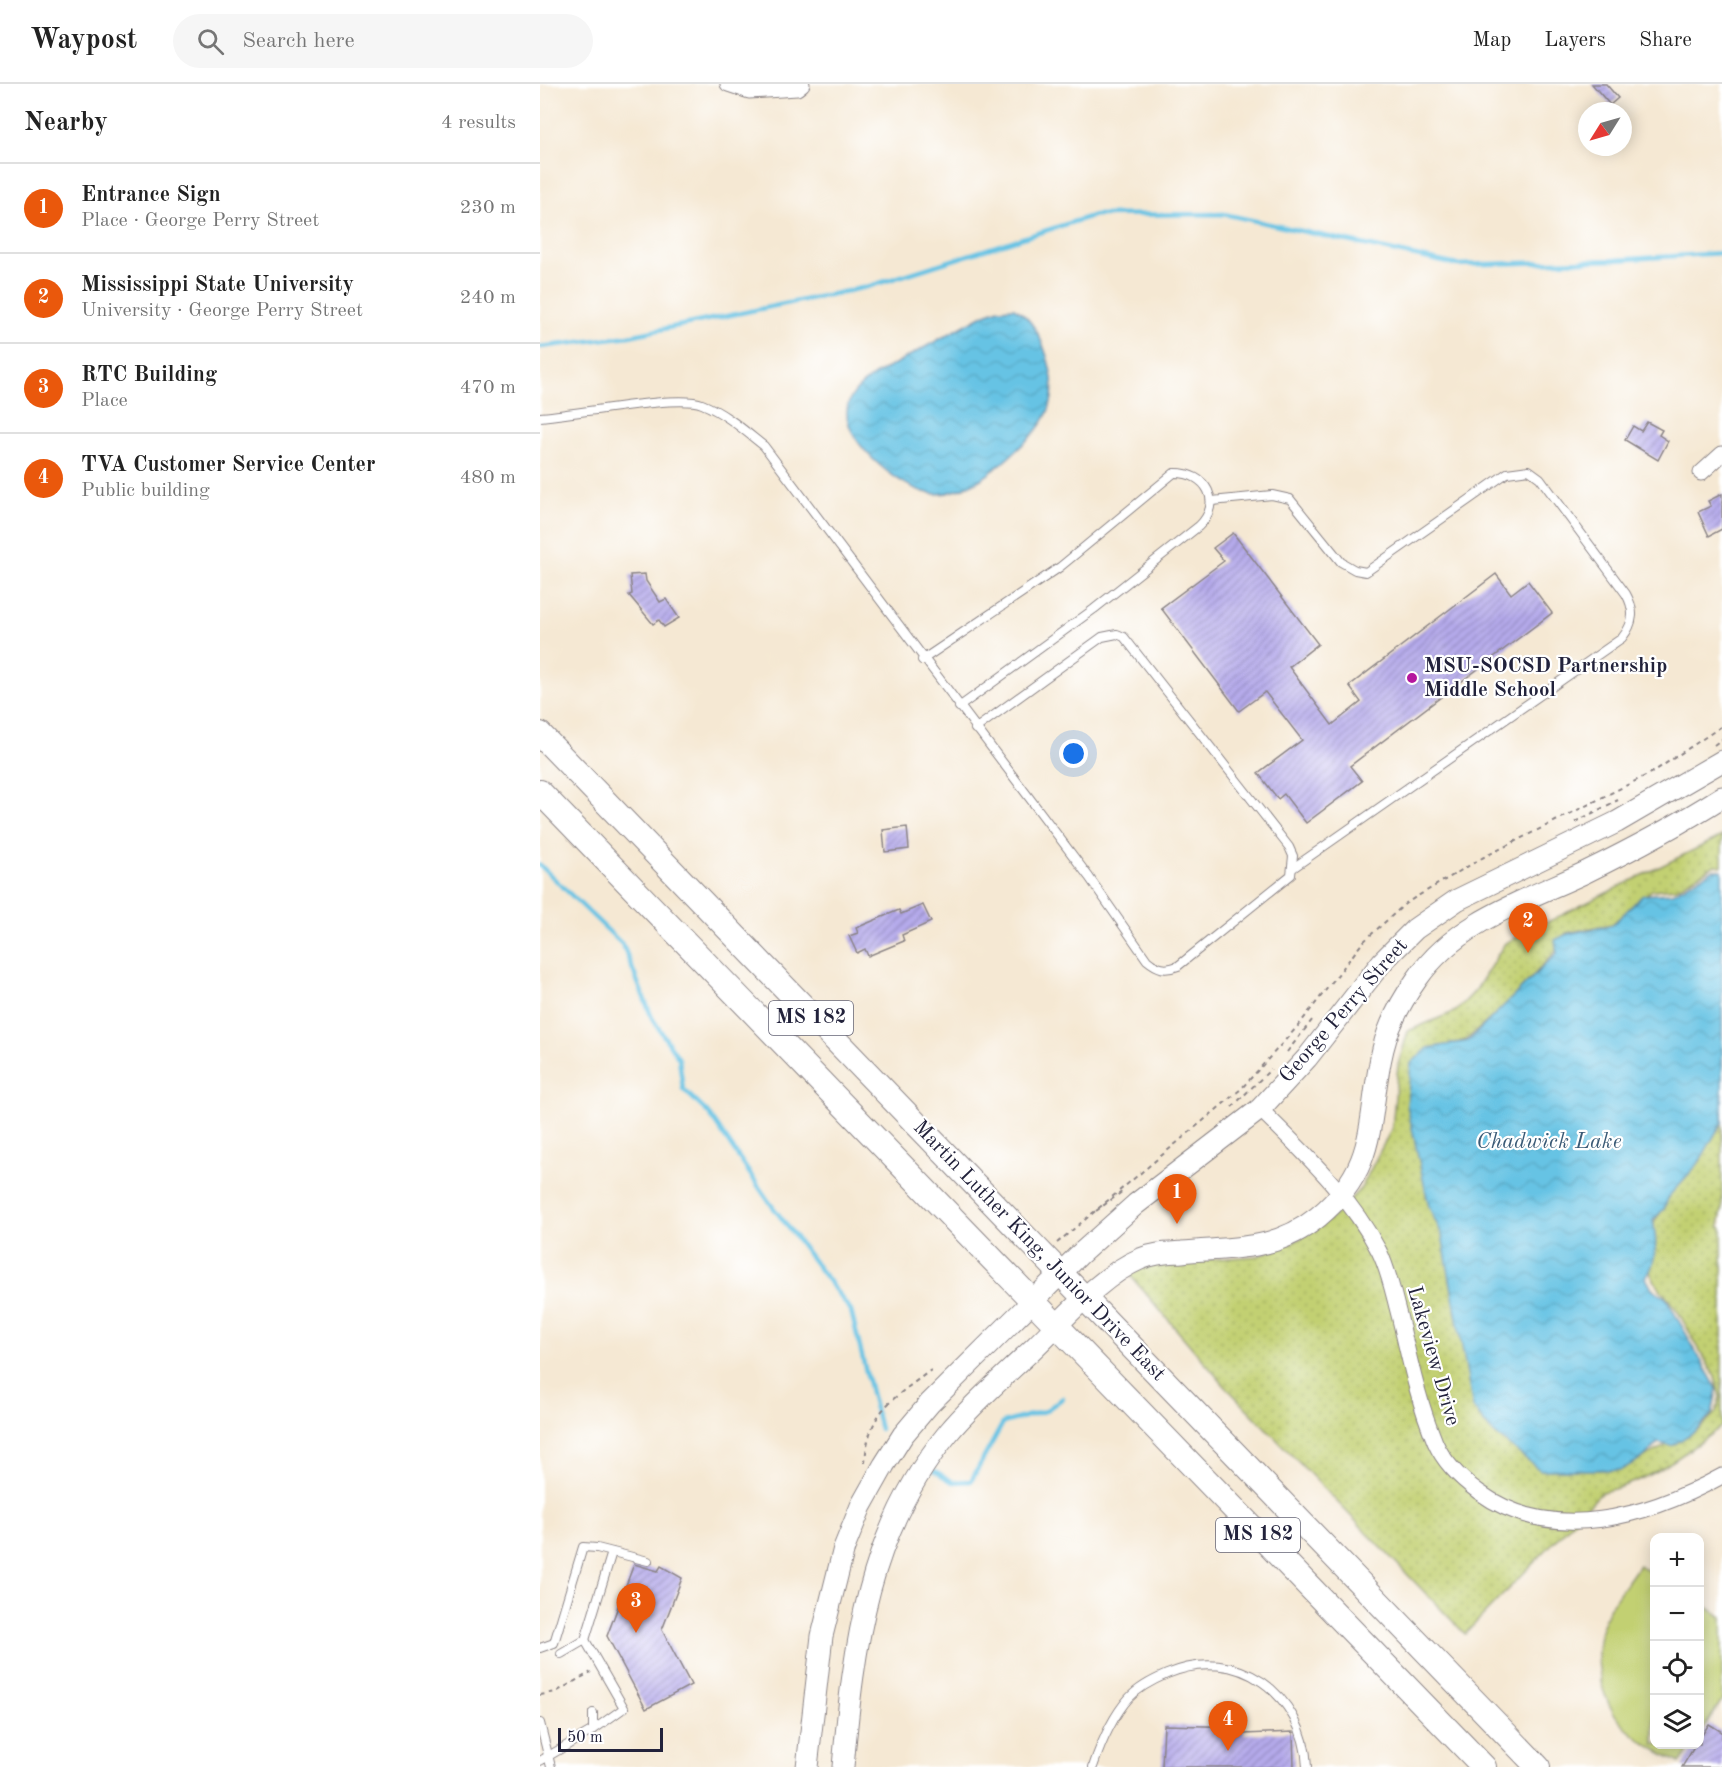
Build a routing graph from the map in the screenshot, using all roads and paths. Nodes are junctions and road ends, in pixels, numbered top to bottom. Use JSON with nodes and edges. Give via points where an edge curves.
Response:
{"nodes":[{"id":1,"x":728,"y":84,"type":"edge"},
{"id":2,"x":802,"y":84,"type":"edge"},
{"id":3,"x":540,"y":417,"type":"edge"},
{"id":4,"x":1722,"y":454,"type":"edge"},
{"id":5,"x":1701,"y":473,"type":"dead end"},
{"id":6,"x":1212,"y":501,"type":"junction"},
{"id":7,"x":922,"y":660,"type":"junction"},
{"id":8,"x":959,"y":707,"type":"junction"},
{"id":9,"x":975,"y":729,"type":"junction"},
{"id":10,"x":540,"y":734,"type":"edge"},
{"id":11,"x":1722,"y":761,"type":"edge"},
{"id":12,"x":540,"y":792,"type":"edge"},
{"id":13,"x":1722,"y":797,"type":"edge"},
{"id":14,"x":1293,"y":868,"type":"junction"},
{"id":15,"x":1260,"y":1109,"type":"junction"},
{"id":16,"x":1341,"y":1192,"type":"junction"},
{"id":17,"x":1060,"y":1273,"type":"junction"},
{"id":18,"x":1086,"y":1298,"type":"junction"},
{"id":19,"x":1033,"y":1302,"type":"junction"},
{"id":20,"x":1057,"y":1326,"type":"junction"},
{"id":21,"x":931,"y":1370,"type":"dead end"},
{"id":22,"x":864,"y":1466,"type":"dead end"},
{"id":23,"x":1722,"y":1476,"type":"edge"},
{"id":24,"x":612,"y":1552,"type":"junction"},
{"id":25,"x":648,"y":1561,"type":"dead end"},
{"id":26,"x":585,"y":1640,"type":"junction"},
{"id":27,"x":540,"y":1648,"type":"edge"},
{"id":28,"x":561,"y":1654,"type":"dead end"},
{"id":29,"x":600,"y":1666,"type":"junction"},
{"id":30,"x":540,"y":1695,"type":"edge"},
{"id":31,"x":593,"y":1713,"type":"dead end"},
{"id":32,"x":540,"y":1723,"type":"edge"},
{"id":33,"x":593,"y":1730,"type":"junction"},
{"id":34,"x":550,"y":1757,"type":"junction"},
{"id":35,"x":540,"y":1761,"type":"edge"},
{"id":36,"x":551,"y":1767,"type":"edge"},
{"id":37,"x":807,"y":1767,"type":"edge"},
{"id":38,"x":843,"y":1767,"type":"edge"},
{"id":39,"x":1094,"y":1767,"type":"edge"},
{"id":40,"x":1307,"y":1767,"type":"edge"},
{"id":41,"x":1484,"y":1767,"type":"edge"},
{"id":42,"x":1538,"y":1767,"type":"edge"}],
"edges":[{"from":1,"to":2,"type":"street","via":[[749,91],[797,88]]},
{"from":3,"to":7,"type":"lane","via":[[669,402],[701,403],[735,423],[764,446]]},
{"from":4,"to":5,"type":"street"},
{"from":6,"to":7,"type":"lane","via":[[1196,477],[1174,473],[1085,549]]},
{"from":6,"to":8,"type":"lane","via":[[1211,511],[1199,526],[1094,609]]},
{"from":6,"to":14,"type":"lane","via":[[1272,495],[1290,499],[1341,562],[1366,572],[1508,473],[1529,470],[1540,478],[1633,607],[1629,630],[1623,638]]},
{"from":7,"to":8,"type":"lane"},
{"from":8,"to":9,"type":"lane"},
{"from":9,"to":14,"type":"lane","via":[[1102,637],[1124,637],[1288,847]]},
{"from":9,"to":14,"type":"lane","via":[[1147,960],[1157,968],[1178,966],[1291,875]]},
{"from":10,"to":17,"type":"main road","name":"Martin Luther King, Junior Drive East","number":"MS 182"},
{"from":11,"to":15,"type":"street","name":"George Perry Street","via":[[1617,822],[1492,881],[1429,918],[1382,962],[1307,1058]]},
{"from":12,"to":19,"type":"main road","name":"Martin Luther King, Junior Drive East","number":"MS 182"},
{"from":13,"to":16,"type":"street","name":"George Perry Street","via":[[1647,841],[1484,920],[1442,950],[1416,981],[1389,1028],[1380,1064],[1371,1137],[1359,1167]]},
{"from":15,"to":16,"type":"street","name":"Lakeview Drive"},
{"from":15,"to":17,"type":"street","name":"George Perry Street","via":[[1136,1204]]},
{"from":16,"to":18,"type":"street","name":"George Perry Street","via":[[1316,1219],[1289,1235],[1248,1249],[1154,1254],[1123,1268]]},
{"from":16,"to":23,"type":"street","name":"Lakeview Drive","via":[[1386,1266],[1426,1419],[1436,1444],[1463,1481],[1505,1508],[1563,1523],[1659,1506]]},
{"from":17,"to":18,"type":"main road","name":"Martin Luther King, Junior Drive East","number":"MS 182"},
{"from":17,"to":19,"type":"street","name":"George Perry Street"},
{"from":18,"to":20,"type":"street","name":"George Perry Street"},
{"from":18,"to":42,"type":"main road","name":"Martin Luther King, Junior Drive East","number":"MS 182"},
{"from":19,"to":20,"type":"main road","name":"Martin Luther King, Junior Drive East","number":"MS 182"},
{"from":19,"to":37,"type":"street","name":"George Perry Street","via":[[916,1419],[861,1506],[844,1548],[824,1625]]},
{"from":20,"to":38,"type":"street","name":"George Perry Street","via":[[952,1429],[908,1490],[871,1578],[859,1634]]},
{"from":20,"to":41,"type":"main road","name":"Martin Luther King, Junior Drive East","number":"MS 182"},
{"from":21,"to":22,"type":"path","via":[[883,1407],[870,1432]]},
{"from":24,"to":25,"type":"lane"},
{"from":24,"to":26,"type":"lane"},
{"from":24,"to":27,"type":"lane","via":[[583,1547],[554,1643]]},
{"from":26,"to":28,"type":"lane"},
{"from":26,"to":29,"type":"lane"},
{"from":29,"to":30,"type":"path","via":[[556,1692]]},
{"from":29,"to":33,"type":"lane","via":[[624,1707]]},
{"from":31,"to":33,"type":"lane"},
{"from":32,"to":34,"type":"lane"},
{"from":33,"to":34,"type":"lane"},
{"from":34,"to":35,"type":"lane"},
{"from":34,"to":36,"type":"lane"},
{"from":39,"to":40,"type":"lane","via":[[1114,1720],[1130,1698],[1151,1681],[1183,1667],[1213,1664],[1238,1669],[1267,1684],[1290,1707],[1302,1732]]}]}
